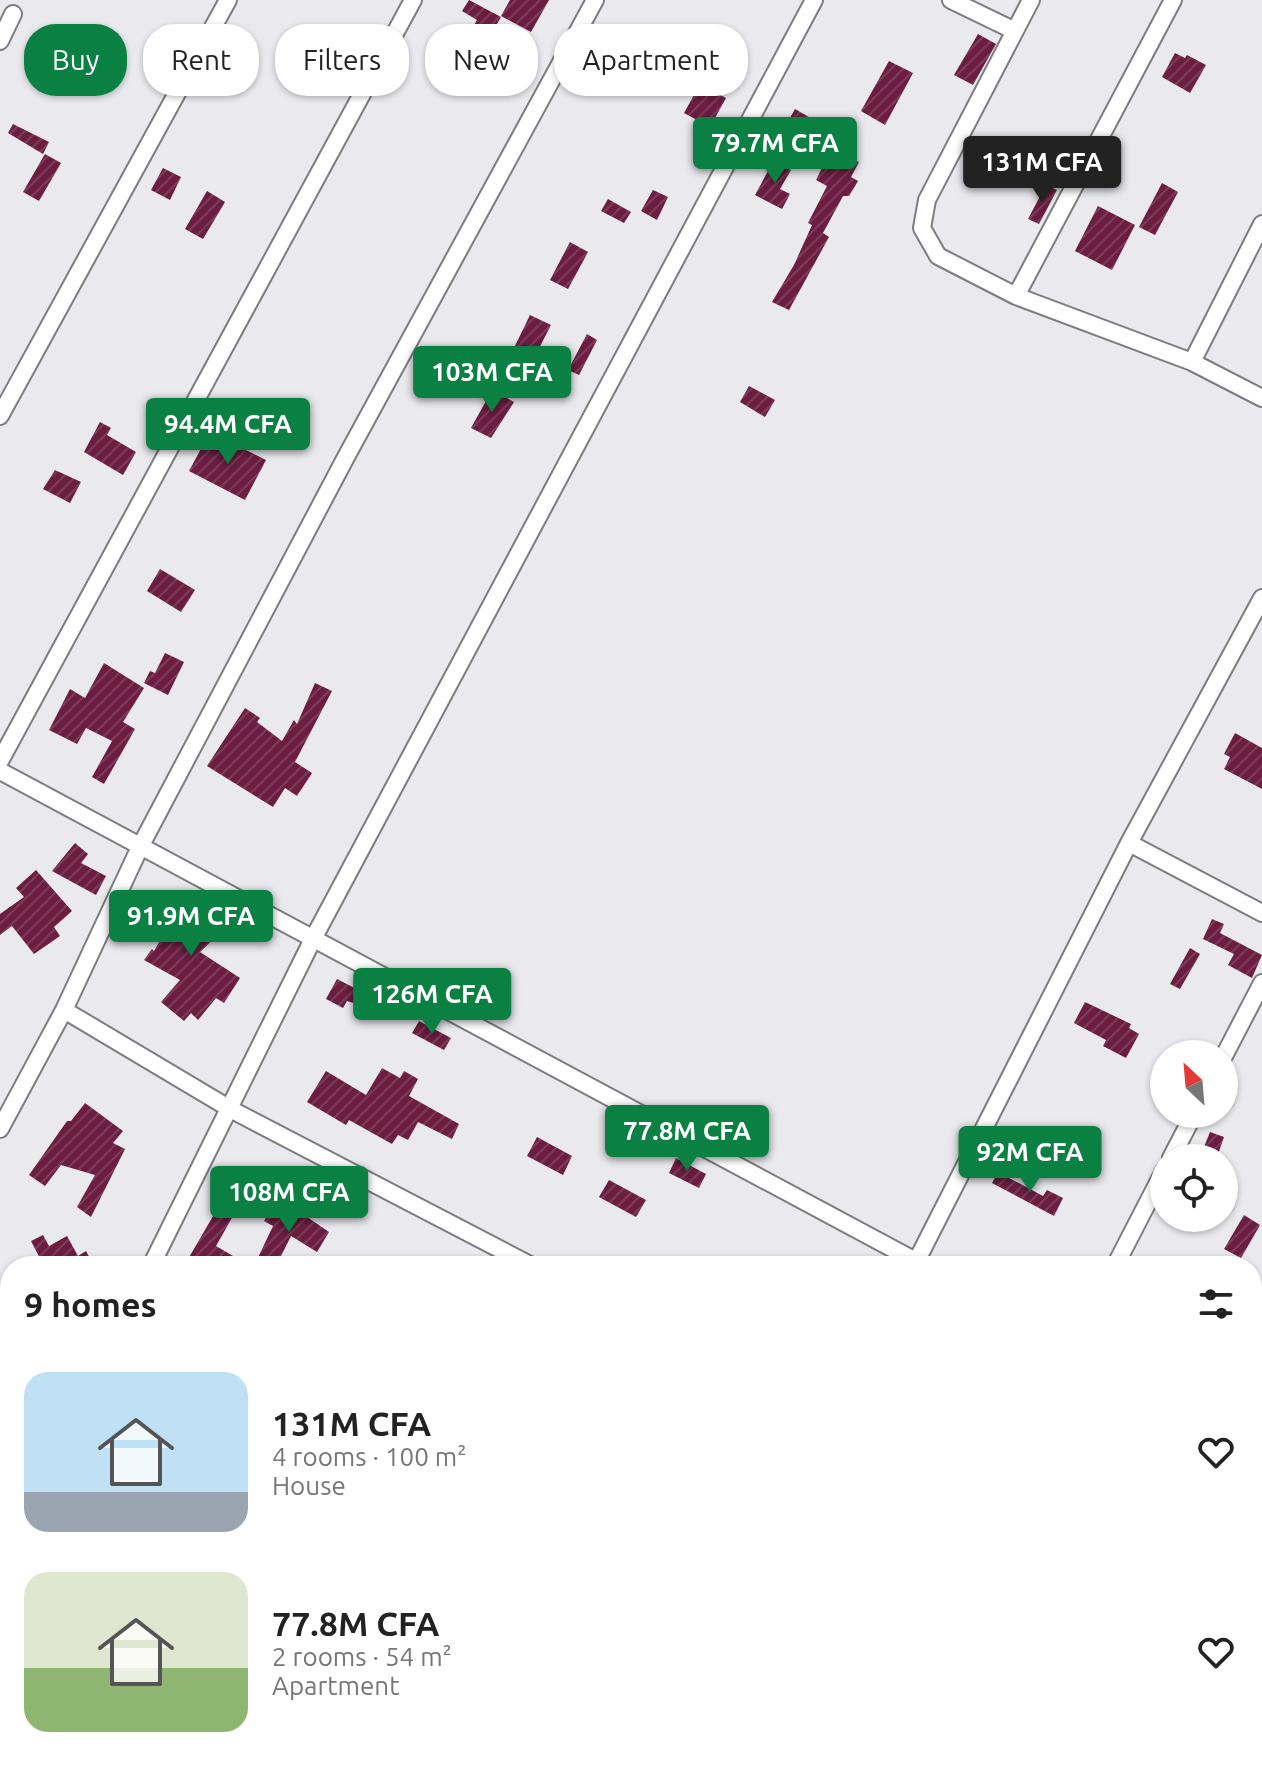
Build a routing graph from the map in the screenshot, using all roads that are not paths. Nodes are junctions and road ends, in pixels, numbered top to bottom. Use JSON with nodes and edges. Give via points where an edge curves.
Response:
{"nodes":[{"id":1,"x":228,"y":0,"type":"edge"},
{"id":2,"x":413,"y":0,"type":"edge"},
{"id":3,"x":595,"y":0,"type":"edge"},
{"id":4,"x":814,"y":0,"type":"edge"},
{"id":5,"x":951,"y":0,"type":"edge"},
{"id":6,"x":1031,"y":0,"type":"edge"},
{"id":7,"x":1173,"y":0,"type":"edge"},
{"id":8,"x":13,"y":14,"type":"dead end"},
{"id":9,"x":1015,"y":31,"type":"junction"},
{"id":10,"x":0,"y":41,"type":"edge"},
{"id":11,"x":1262,"y":224,"type":"edge"},
{"id":12,"x":1016,"y":296,"type":"junction"},
{"id":13,"x":1192,"y":362,"type":"junction"},
{"id":14,"x":1262,"y":398,"type":"edge"},
{"id":15,"x":0,"y":416,"type":"edge"},
{"id":16,"x":1262,"y":598,"type":"edge"},
{"id":17,"x":0,"y":761,"type":"edge"},
{"id":18,"x":0,"y":771,"type":"edge"},
{"id":19,"x":1129,"y":843,"type":"junction"},
{"id":20,"x":140,"y":847,"type":"junction"},
{"id":21,"x":1262,"y":913,"type":"edge"},
{"id":22,"x":313,"y":939,"type":"junction"},
{"id":23,"x":1262,"y":983,"type":"edge"},
{"id":24,"x":64,"y":1010,"type":"junction"},
{"id":25,"x":1232,"y":1040,"type":"edge"},
{"id":26,"x":232,"y":1110,"type":"junction"},
{"id":27,"x":0,"y":1129,"type":"edge"},
{"id":28,"x":1150,"y":1198,"type":"edge"},
{"id":29,"x":156,"y":1256,"type":"edge"},
{"id":30,"x":513,"y":1256,"type":"edge"},
{"id":31,"x":901,"y":1256,"type":"edge"},
{"id":32,"x":922,"y":1256,"type":"edge"},
{"id":33,"x":1120,"y":1256,"type":"edge"}],
"edges":[{"from":1,"to":15,"type":"street"},
{"from":2,"to":17,"type":"street"},
{"from":3,"to":20,"type":"street"},
{"from":4,"to":22,"type":"street"},
{"from":5,"to":9,"type":"street"},
{"from":6,"to":9,"type":"street"},
{"from":7,"to":12,"type":"street"},
{"from":8,"to":10,"type":"street"},
{"from":9,"to":12,"type":"street","via":[[927,200],[922,228],[938,256]]},
{"from":11,"to":13,"type":"street"},
{"from":12,"to":13,"type":"street"},
{"from":13,"to":14,"type":"street"},
{"from":16,"to":19,"type":"street"},
{"from":18,"to":20,"type":"street"},
{"from":19,"to":21,"type":"street"},
{"from":19,"to":32,"type":"street"},
{"from":20,"to":22,"type":"street"},
{"from":20,"to":24,"type":"street"},
{"from":22,"to":26,"type":"street"},
{"from":22,"to":31,"type":"street"},
{"from":23,"to":25,"type":"street"},
{"from":24,"to":26,"type":"street"},
{"from":24,"to":27,"type":"street"},
{"from":26,"to":29,"type":"street"},
{"from":26,"to":30,"type":"street"},
{"from":28,"to":33,"type":"street"}]}
